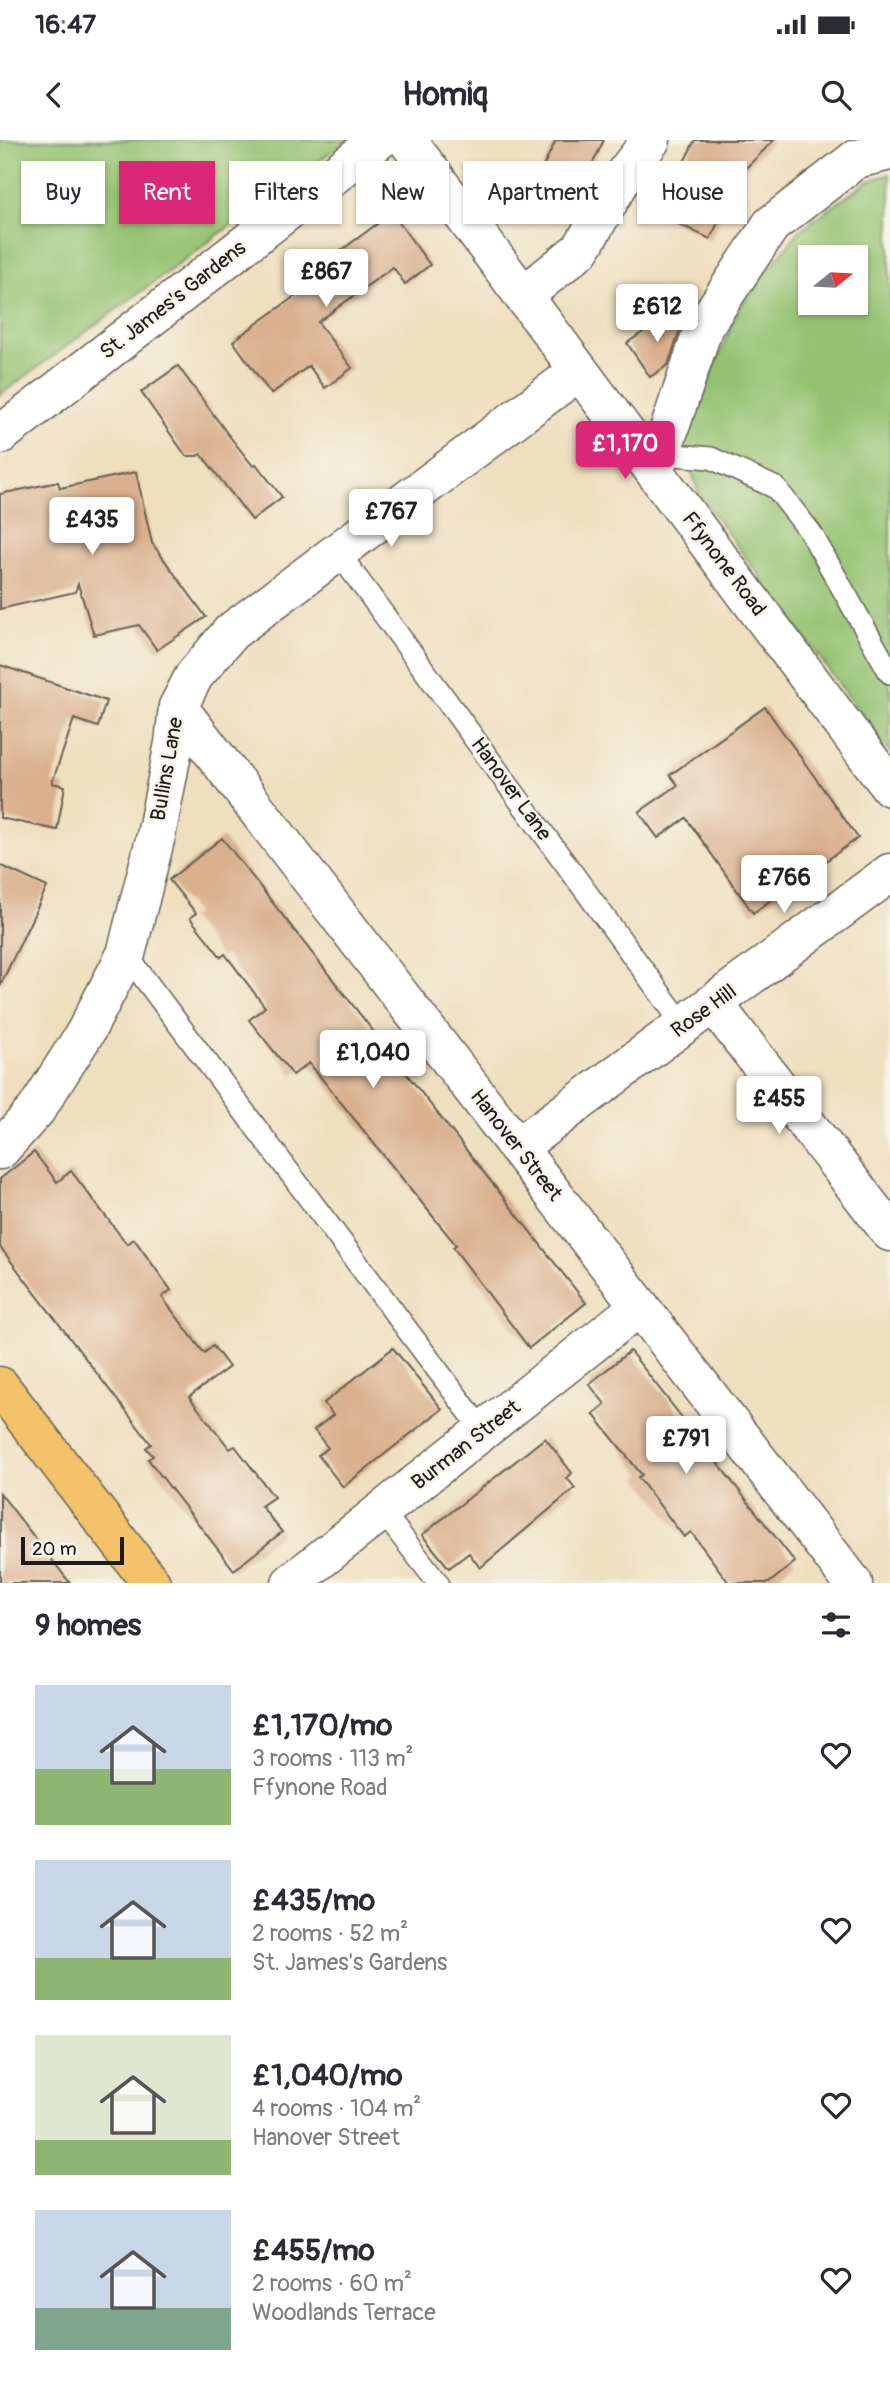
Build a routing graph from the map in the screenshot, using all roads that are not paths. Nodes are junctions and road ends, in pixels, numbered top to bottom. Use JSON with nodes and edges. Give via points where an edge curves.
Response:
{"nodes":[{"id":1,"x":379,"y":140,"type":"edge"},
{"id":2,"x":407,"y":140,"type":"edge"},
{"id":3,"x":651,"y":140,"type":"edge"},
{"id":4,"x":890,"y":151,"type":"edge"},
{"id":5,"x":523,"y":296,"type":"junction"},
{"id":6,"x":579,"y":371,"type":"junction"},
{"id":7,"x":0,"y":435,"type":"edge"},
{"id":8,"x":659,"y":463,"type":"junction"},
{"id":9,"x":338,"y":552,"type":"junction"},
{"id":10,"x":890,"y":673,"type":"edge"},
{"id":11,"x":178,"y":707,"type":"junction"},
{"id":12,"x":890,"y":787,"type":"edge"},
{"id":13,"x":890,"y":873,"type":"edge"},
{"id":14,"x":126,"y":954,"type":"junction"},
{"id":15,"x":714,"y":1004,"type":"junction"},
{"id":16,"x":684,"y":1026,"type":"junction"},
{"id":17,"x":518,"y":1147,"type":"junction"},
{"id":18,"x":0,"y":1150,"type":"edge"},
{"id":19,"x":890,"y":1232,"type":"edge"},
{"id":20,"x":640,"y":1306,"type":"junction"},
{"id":21,"x":0,"y":1387,"type":"edge"},
{"id":22,"x":483,"y":1431,"type":"junction"},
{"id":23,"x":382,"y":1511,"type":"junction"},
{"id":24,"x":840,"y":1578,"type":"edge"},
{"id":25,"x":151,"y":1583,"type":"edge"},
{"id":26,"x":291,"y":1583,"type":"edge"},
{"id":27,"x":438,"y":1583,"type":"edge"}],
"edges":[{"from":1,"to":7,"type":"street","name":"St. James's Gardens"},
{"from":2,"to":5,"type":"street","name":"Ffynone Road"},
{"from":3,"to":5,"type":"street","via":[[625,172],[581,249]]},
{"from":4,"to":8,"type":"street","via":[[856,159],[771,225],[704,326]]},
{"from":5,"to":6,"type":"street","name":"Ffynone Road"},
{"from":6,"to":8,"type":"street","name":"Ffynone Road"},
{"from":6,"to":9,"type":"street","name":"Bullins Lane"},
{"from":8,"to":10,"type":"lane","via":[[711,458],[776,488],[811,533]]},
{"from":8,"to":12,"type":"street","name":"Ffynone Road"},
{"from":9,"to":11,"type":"street","name":"Bullins Lane","via":[[230,632],[194,676]]},
{"from":9,"to":16,"type":"lane","name":"Hanover Lane"},
{"from":11,"to":14,"type":"street","name":"Bullins Lane","via":[[156,836]]},
{"from":11,"to":17,"type":"street","name":"Hanover Street"},
{"from":13,"to":15,"type":"street","name":"Rose Hill"},
{"from":14,"to":18,"type":"street","name":"Bullins Lane","via":[[85,1033],[36,1110]]},
{"from":14,"to":22,"type":"lane"},
{"from":15,"to":16,"type":"street","name":"Rose Hill"},
{"from":15,"to":19,"type":"street"},
{"from":16,"to":17,"type":"street","name":"Rose Hill"},
{"from":17,"to":20,"type":"street","name":"Hanover Street"},
{"from":20,"to":22,"type":"street","name":"Burman Street"},
{"from":20,"to":24,"type":"street","name":"Hanover Street"},
{"from":21,"to":25,"type":"main road"},
{"from":22,"to":23,"type":"street","name":"Burman Street"},
{"from":23,"to":26,"type":"street","name":"Burman Street"},
{"from":23,"to":27,"type":"lane"}]}
